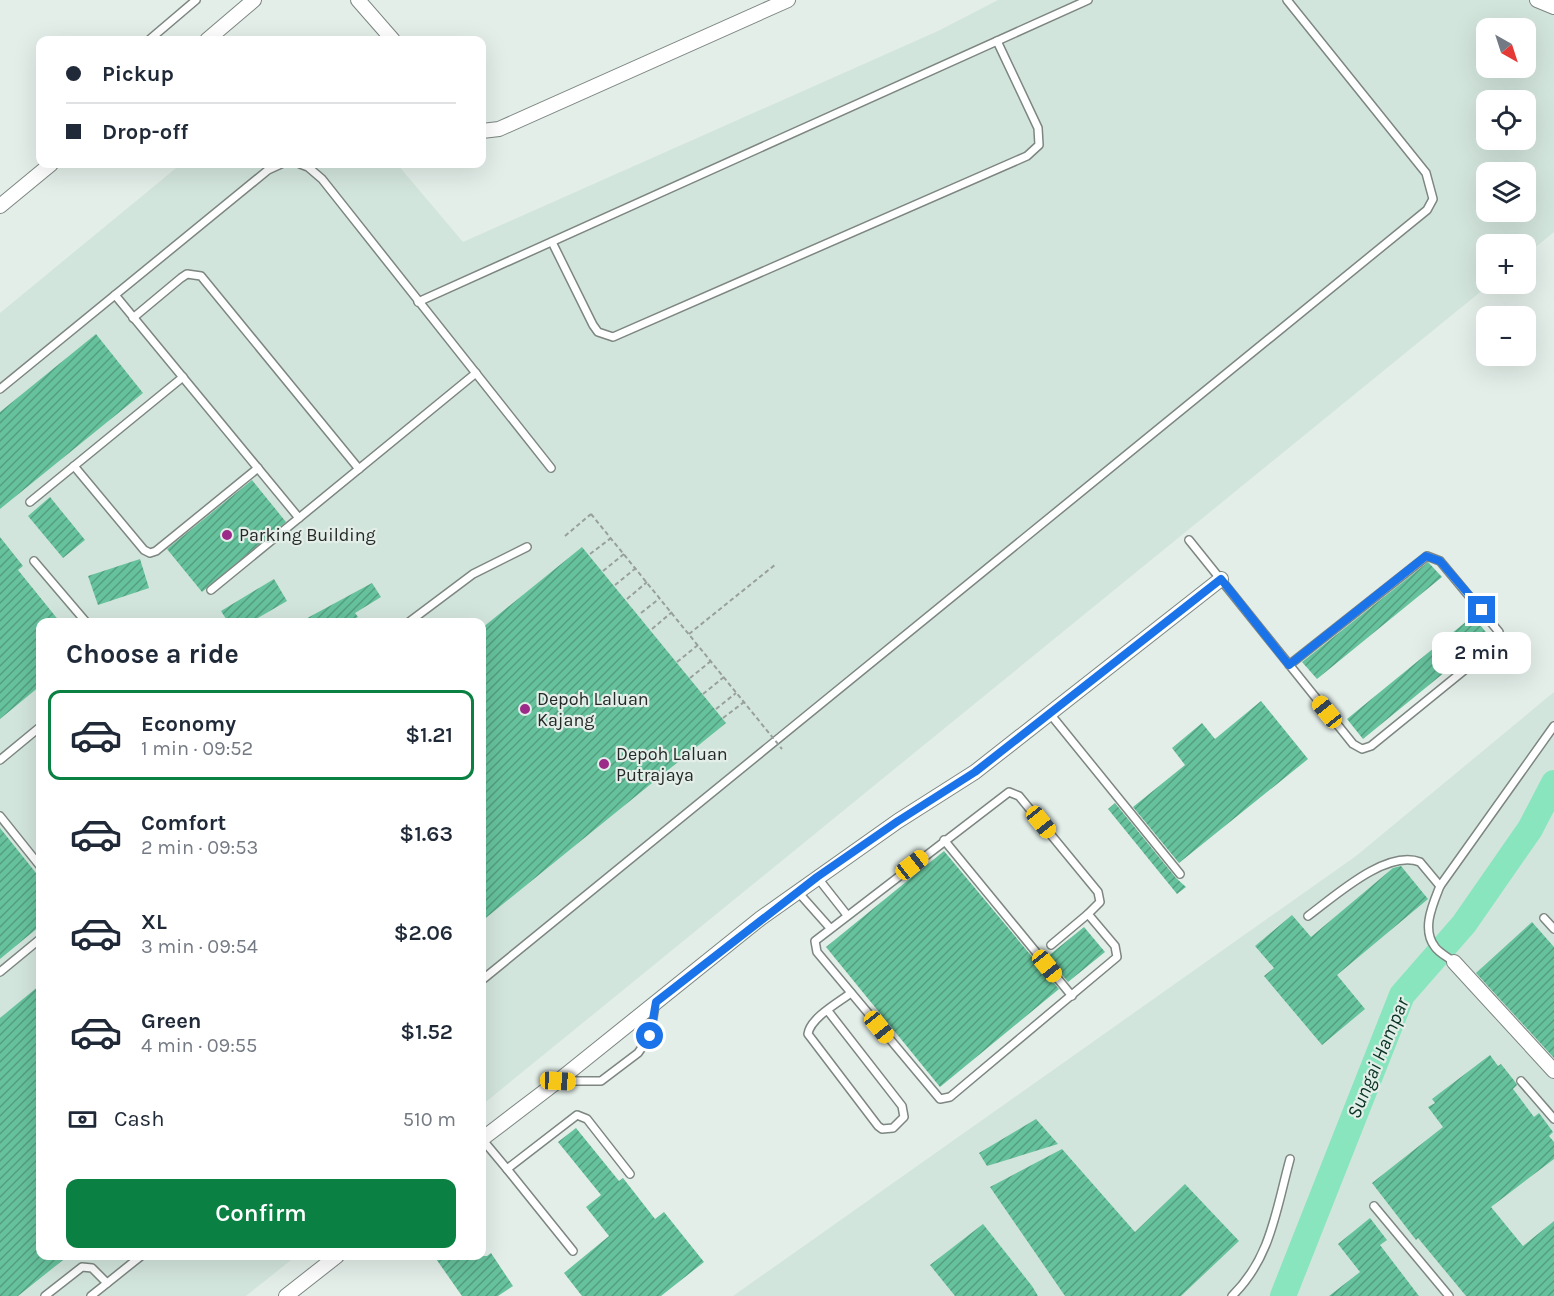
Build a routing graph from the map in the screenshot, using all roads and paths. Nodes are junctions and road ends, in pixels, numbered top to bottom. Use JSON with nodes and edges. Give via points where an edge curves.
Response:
{"nodes":[{"id":1,"x":196,"y":0,"type":"edge"},
{"id":2,"x":254,"y":0,"type":"edge"},
{"id":3,"x":358,"y":0,"type":"edge"},
{"id":4,"x":788,"y":0,"type":"edge"},
{"id":5,"x":1088,"y":0,"type":"edge"},
{"id":6,"x":1287,"y":0,"type":"edge"},
{"id":7,"x":1537,"y":0,"type":"edge"},
{"id":8,"x":1554,"y":7,"type":"edge"},
{"id":9,"x":154,"y":36,"type":"edge"},
{"id":10,"x":212,"y":36,"type":"edge"},
{"id":11,"x":390,"y":36,"type":"edge"},
{"id":12,"x":997,"y":41,"type":"junction"},
{"id":13,"x":486,"y":131,"type":"edge"},
{"id":14,"x":46,"y":168,"type":"edge"},
{"id":15,"x":274,"y":168,"type":"edge"},
{"id":16,"x":310,"y":168,"type":"edge"},
{"id":17,"x":0,"y":206,"type":"edge"},
{"id":18,"x":552,"y":242,"type":"junction"},
{"id":19,"x":115,"y":295,"type":"junction"},
{"id":20,"x":418,"y":302,"type":"junction"},
{"id":21,"x":134,"y":318,"type":"junction"},
{"id":22,"x":476,"y":373,"type":"junction"},
{"id":23,"x":183,"y":377,"type":"junction"},
{"id":24,"x":0,"y":388,"type":"edge"},
{"id":25,"x":74,"y":466,"type":"junction"},
{"id":26,"x":258,"y":468,"type":"junction"},
{"id":27,"x":551,"y":468,"type":"dead end"},
{"id":28,"x":359,"y":469,"type":"junction"},
{"id":29,"x":30,"y":502,"type":"dead end"},
{"id":30,"x":299,"y":518,"type":"junction"},
{"id":31,"x":565,"y":536,"type":"dead end"},
{"id":32,"x":610,"y":538,"type":"junction"},
{"id":33,"x":1189,"y":540,"type":"dead end"},
{"id":34,"x":527,"y":547,"type":"dead end"},
{"id":35,"x":590,"y":554,"type":"dead end"},
{"id":36,"x":624,"y":554,"type":"junction"},
{"id":37,"x":34,"y":561,"type":"dead end"},
{"id":38,"x":776,"y":564,"type":"dead end"},
{"id":39,"x":636,"y":568,"type":"junction"},
{"id":40,"x":603,"y":571,"type":"dead end"},
{"id":41,"x":1221,"y":579,"type":"junction"},
{"id":42,"x":647,"y":582,"type":"junction"},
{"id":43,"x":615,"y":585,"type":"dead end"},
{"id":44,"x":211,"y":590,"type":"dead end"},
{"id":45,"x":660,"y":598,"type":"junction"},
{"id":46,"x":627,"y":599,"type":"dead end"},
{"id":47,"x":672,"y":612,"type":"junction"},
{"id":48,"x":641,"y":613,"type":"dead end"},
{"id":49,"x":83,"y":618,"type":"edge"},
{"id":50,"x":414,"y":618,"type":"edge"},
{"id":51,"x":652,"y":628,"type":"dead end"},
{"id":52,"x":689,"y":634,"type":"junction"},
{"id":53,"x":698,"y":645,"type":"junction"},
{"id":54,"x":711,"y":661,"type":"junction"},
{"id":55,"x":677,"y":662,"type":"dead end"},
{"id":56,"x":1289,"y":665,"type":"junction"},
{"id":57,"x":724,"y":677,"type":"junction"},
{"id":58,"x":690,"y":678,"type":"dead end"},
{"id":59,"x":736,"y":693,"type":"junction"},
{"id":60,"x":703,"y":694,"type":"dead end"},
{"id":61,"x":744,"y":702,"type":"junction"},
{"id":62,"x":716,"y":709,"type":"dead end"},
{"id":63,"x":1051,"y":714,"type":"junction"},
{"id":64,"x":723,"y":718,"type":"dead end"},
{"id":65,"x":1554,"y":726,"type":"edge"},
{"id":66,"x":36,"y":730,"type":"edge"},
{"id":67,"x":782,"y":749,"type":"dead end"},
{"id":68,"x":0,"y":760,"type":"edge"},
{"id":69,"x":0,"y":816,"type":"edge"},
{"id":70,"x":944,"y":840,"type":"junction"},
{"id":71,"x":36,"y":861,"type":"edge"},
{"id":72,"x":1180,"y":874,"type":"dead end"},
{"id":73,"x":817,"y":877,"type":"junction"},
{"id":74,"x":1440,"y":886,"type":"junction"},
{"id":75,"x":798,"y":892,"type":"junction"},
{"id":76,"x":1088,"y":914,"type":"junction"},
{"id":77,"x":847,"y":915,"type":"junction"},
{"id":78,"x":1308,"y":916,"type":"dead end"},
{"id":79,"x":1544,"y":918,"type":"dead end"},
{"id":80,"x":830,"y":928,"type":"junction"},
{"id":81,"x":1554,"y":929,"type":"edge"},
{"id":82,"x":36,"y":942,"type":"edge"},
{"id":83,"x":1051,"y":945,"type":"dead end"},
{"id":84,"x":1454,"y":962,"type":"joint"},
{"id":85,"x":0,"y":972,"type":"edge"},
{"id":86,"x":486,"y":977,"type":"edge"},
{"id":87,"x":851,"y":993,"type":"junction"},
{"id":88,"x":1072,"y":996,"type":"junction"},
{"id":89,"x":656,"y":1002,"type":"junction"},
{"id":90,"x":828,"y":1011,"type":"junction"},
{"id":91,"x":1554,"y":1071,"type":"edge"},
{"id":92,"x":558,"y":1081,"type":"junction"},
{"id":93,"x":1521,"y":1081,"type":"dead end"},
{"id":94,"x":1554,"y":1119,"type":"edge"},
{"id":95,"x":486,"y":1136,"type":"edge"},
{"id":96,"x":486,"y":1144,"type":"edge"},
{"id":97,"x":1290,"y":1159,"type":"dead end"},
{"id":98,"x":507,"y":1169,"type":"junction"},
{"id":99,"x":630,"y":1174,"type":"dead end"},
{"id":100,"x":1374,"y":1206,"type":"dead end"},
{"id":101,"x":573,"y":1251,"type":"dead end"},
{"id":102,"x":136,"y":1260,"type":"edge"},
{"id":103,"x":332,"y":1260,"type":"edge"},
{"id":104,"x":107,"y":1283,"type":"junction"},
{"id":105,"x":45,"y":1296,"type":"edge"},
{"id":106,"x":91,"y":1296,"type":"edge"},
{"id":107,"x":286,"y":1296,"type":"edge"},
{"id":108,"x":1232,"y":1296,"type":"edge"},
{"id":109,"x":1449,"y":1296,"type":"edge"}],
"edges":[{"from":1,"to":9,"type":"lane"},
{"from":2,"to":10,"type":"street"},
{"from":3,"to":11,"type":"street"},
{"from":4,"to":13,"type":"street","via":[[499,129]]},
{"from":5,"to":12,"type":"lane"},
{"from":6,"to":86,"type":"lane","via":[[1426,173],[1433,198],[1427,210]]},
{"from":7,"to":8,"type":"street"},
{"from":12,"to":18,"type":"lane"},
{"from":12,"to":18,"type":"lane","via":[[1038,128],[1039,145],[1027,156],[613,337],[598,332],[592,325]]},
{"from":14,"to":17,"type":"street"},
{"from":15,"to":19,"type":"lane"},
{"from":16,"to":20,"type":"lane"},
{"from":18,"to":20,"type":"lane"},
{"from":19,"to":21,"type":"lane"},
{"from":19,"to":24,"type":"lane"},
{"from":20,"to":22,"type":"lane"},
{"from":21,"to":23,"type":"lane"},
{"from":21,"to":28,"type":"lane","via":[[182,278],[201,276]]},
{"from":22,"to":27,"type":"lane"},
{"from":22,"to":28,"type":"lane"},
{"from":23,"to":25,"type":"lane"},
{"from":23,"to":26,"type":"lane"},
{"from":25,"to":26,"type":"lane","via":[[150,553]]},
{"from":25,"to":29,"type":"lane"},
{"from":26,"to":30,"type":"lane"},
{"from":28,"to":30,"type":"lane"},
{"from":30,"to":44,"type":"lane"},
{"from":31,"to":32,"type":"path","bridge":true,"via":[[591,514]]},
{"from":32,"to":35,"type":"path"},
{"from":32,"to":36,"type":"path","bridge":true},
{"from":33,"to":41,"type":"lane"},
{"from":34,"to":50,"type":"lane","via":[[473,574]]},
{"from":36,"to":39,"type":"path","bridge":true},
{"from":36,"to":40,"type":"path"},
{"from":37,"to":49,"type":"lane"},
{"from":38,"to":52,"type":"path"},
{"from":39,"to":42,"type":"path","bridge":true},
{"from":39,"to":43,"type":"path"},
{"from":41,"to":56,"type":"lane"},
{"from":41,"to":63,"type":"street"},
{"from":42,"to":45,"type":"path","bridge":true},
{"from":42,"to":46,"type":"path"},
{"from":45,"to":47,"type":"path","bridge":true},
{"from":45,"to":48,"type":"path"},
{"from":47,"to":51,"type":"path"},
{"from":47,"to":52,"type":"path","bridge":true},
{"from":52,"to":53,"type":"path","bridge":true},
{"from":53,"to":54,"type":"path","bridge":true},
{"from":53,"to":55,"type":"path"},
{"from":54,"to":57,"type":"path","bridge":true},
{"from":54,"to":58,"type":"path"},
{"from":56,"to":56,"type":"lane","via":[[1353,744],[1367,748],[1494,646],[1499,632],[1440,561],[1426,556]]},
{"from":57,"to":59,"type":"path","bridge":true},
{"from":57,"to":60,"type":"path"},
{"from":59,"to":61,"type":"path","bridge":true},
{"from":59,"to":62,"type":"path"},
{"from":61,"to":64,"type":"path"},
{"from":61,"to":67,"type":"path","bridge":true},
{"from":63,"to":72,"type":"lane"},
{"from":63,"to":73,"type":"street","via":[[975,772]]},
{"from":65,"to":74,"type":"lane"},
{"from":66,"to":68,"type":"lane"},
{"from":69,"to":71,"type":"lane"},
{"from":70,"to":76,"type":"lane","via":[[1004,794],[1014,792],[1098,892],[1100,902]]},
{"from":70,"to":77,"type":"lane"},
{"from":70,"to":88,"type":"lane"},
{"from":73,"to":75,"type":"street"},
{"from":73,"to":77,"type":"lane"},
{"from":74,"to":78,"type":"lane","via":[[1420,862],[1401,860],[1361,877]]},
{"from":74,"to":84,"type":"lane","via":[[1429,928],[1435,947]]},
{"from":75,"to":80,"type":"lane"},
{"from":75,"to":89,"type":"street"},
{"from":76,"to":83,"type":"lane"},
{"from":76,"to":88,"type":"lane","via":[[1115,946],[1117,957]]},
{"from":77,"to":80,"type":"lane"},
{"from":79,"to":81,"type":"lane"},
{"from":80,"to":87,"type":"lane","via":[[818,937],[814,947]]},
{"from":82,"to":85,"type":"lane"},
{"from":84,"to":91,"type":"street"},
{"from":87,"to":88,"type":"lane","via":[[935,1096],[945,1100]]},
{"from":87,"to":90,"type":"lane"},
{"from":89,"to":92,"type":"street"},
{"from":89,"to":92,"type":"lane","via":[[646,1045],[631,1059],[601,1081]]},
{"from":90,"to":90,"type":"lane","via":[[808,1029],[810,1039],[878,1126],[882,1130],[893,1128],[904,1117],[903,1106]]},
{"from":92,"to":95,"type":"street"},
{"from":93,"to":94,"type":"lane"},
{"from":96,"to":98,"type":"lane"},
{"from":97,"to":108,"type":"lane","via":[[1264,1254]]},
{"from":98,"to":99,"type":"lane","via":[[577,1115],[587,1119]]},
{"from":98,"to":101,"type":"lane"},
{"from":100,"to":109,"type":"lane"},
{"from":102,"to":104,"type":"lane"},
{"from":103,"to":107,"type":"street"},
{"from":104,"to":105,"type":"lane","via":[[92,1268],[82,1267]]},
{"from":104,"to":106,"type":"lane"}]}
